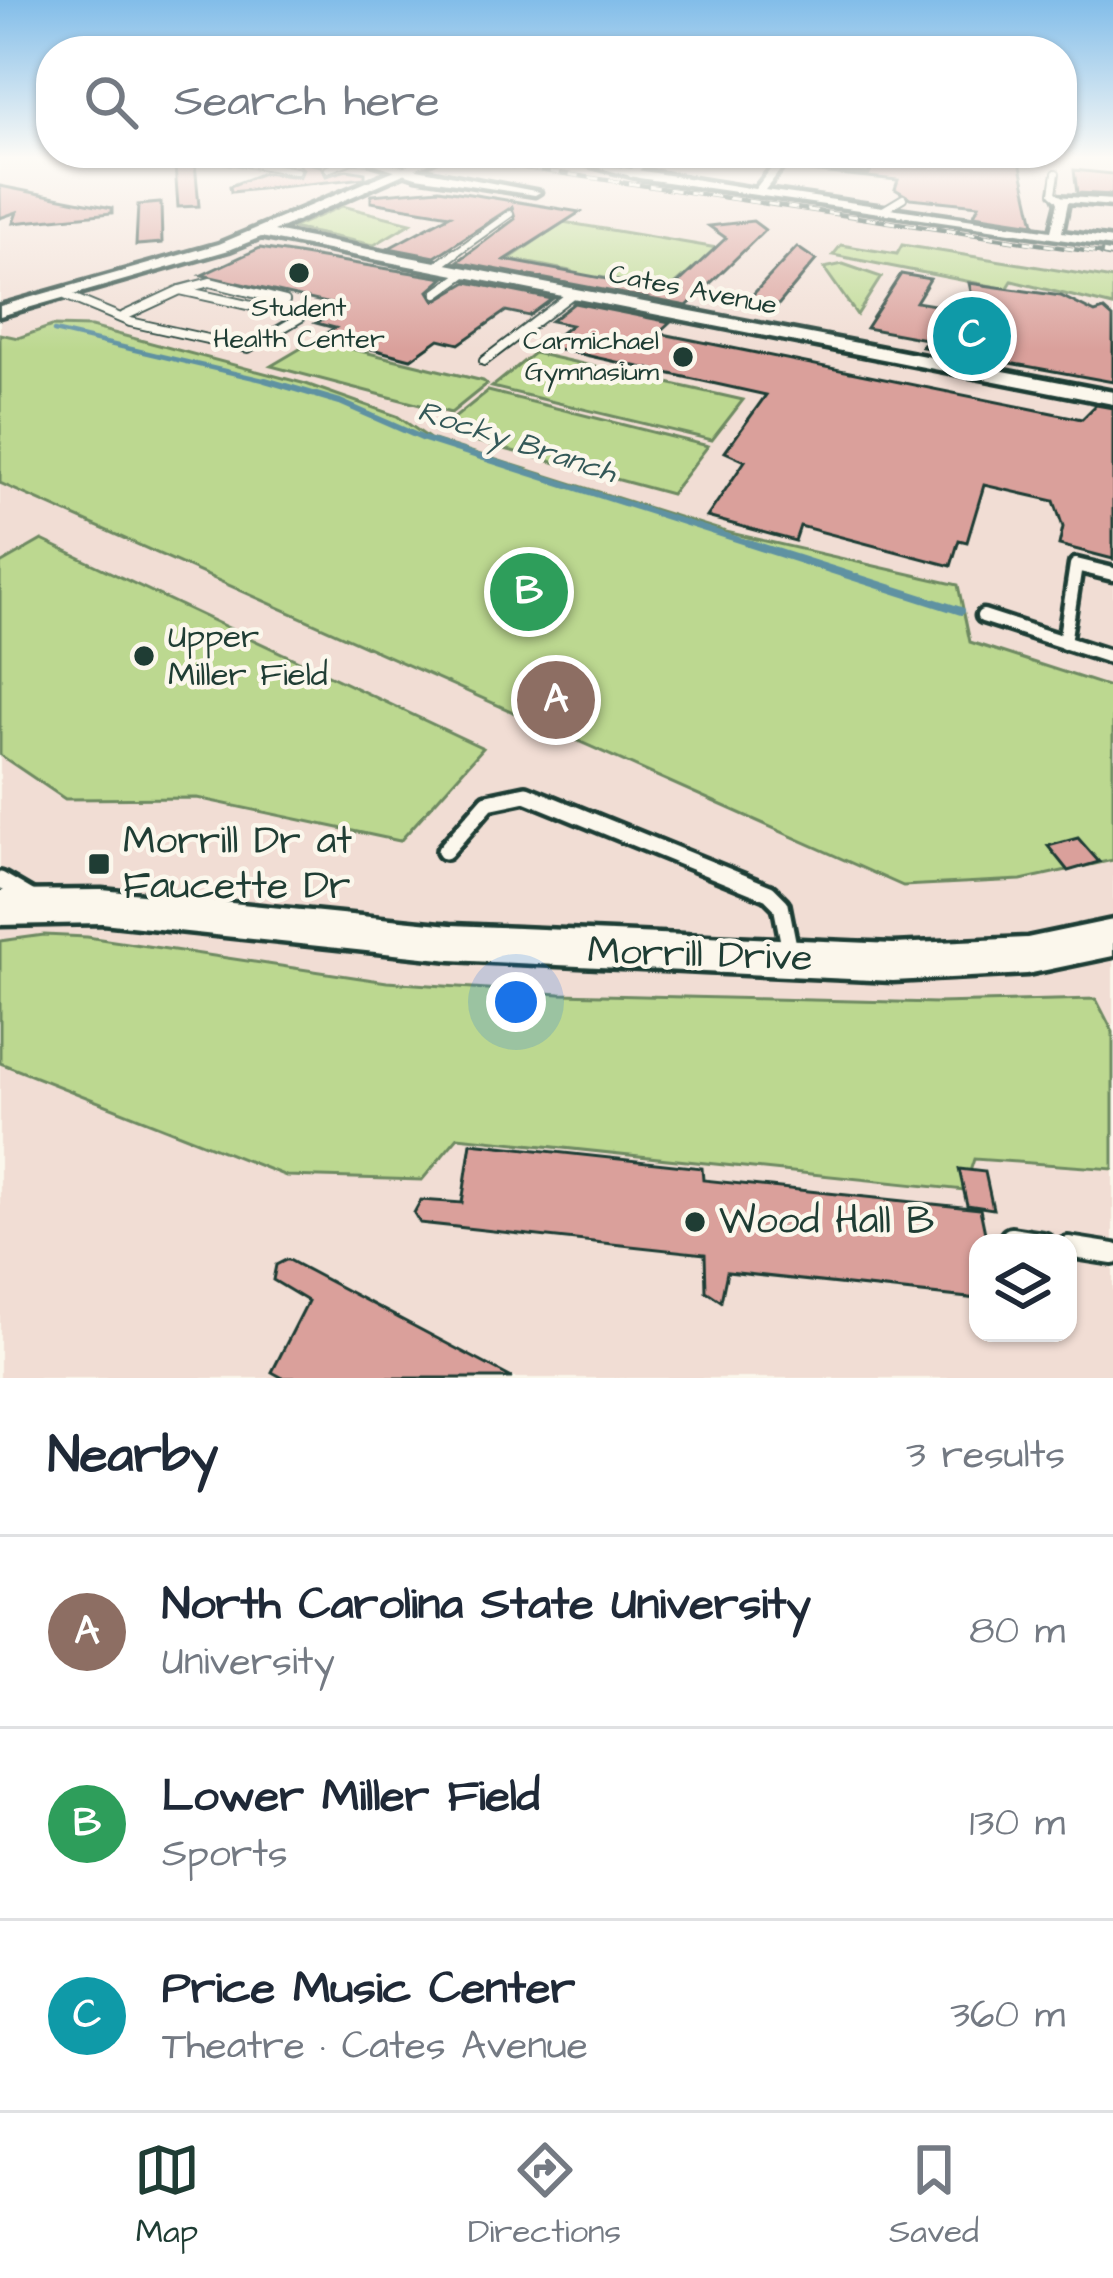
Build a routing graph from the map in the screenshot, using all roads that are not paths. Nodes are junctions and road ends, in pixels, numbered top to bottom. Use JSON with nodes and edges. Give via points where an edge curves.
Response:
{"nodes":[{"id":1,"x":290,"y":221,"type":"edge"},
{"id":2,"x":500,"y":221,"type":"edge"},
{"id":3,"x":977,"y":221,"type":"edge"},
{"id":4,"x":1059,"y":221,"type":"edge"},
{"id":5,"x":263,"y":233,"type":"junction"},
{"id":6,"x":1056,"y":235,"type":"junction"},
{"id":7,"x":1113,"y":243,"type":"edge"},
{"id":8,"x":436,"y":267,"type":"junction"},
{"id":9,"x":465,"y":273,"type":"junction"},
{"id":10,"x":180,"y":290,"type":"junction"},
{"id":11,"x":437,"y":293,"type":"dead end"},
{"id":12,"x":572,"y":294,"type":"junction"},
{"id":13,"x":65,"y":295,"type":"junction"},
{"id":14,"x":0,"y":310,"type":"edge"},
{"id":15,"x":274,"y":311,"type":"junction"},
{"id":16,"x":124,"y":316,"type":"junction"},
{"id":17,"x":484,"y":362,"type":"dead end"},
{"id":18,"x":1113,"y":398,"type":"edge"},
{"id":19,"x":1113,"y":574,"type":"edge"},
{"id":20,"x":983,"y":616,"type":"dead end"},
{"id":21,"x":1064,"y":643,"type":"junction"},
{"id":22,"x":1113,"y":658,"type":"edge"},
{"id":23,"x":445,"y":851,"type":"dead end"},
{"id":24,"x":0,"y":880,"type":"edge"},
{"id":25,"x":42,"y":904,"type":"junction"},
{"id":26,"x":0,"y":908,"type":"edge"},
{"id":27,"x":1110,"y":945,"type":"edge"},
{"id":28,"x":791,"y":958,"type":"junction"},
{"id":29,"x":1077,"y":1248,"type":"edge"},
{"id":30,"x":1113,"y":1254,"type":"edge"}],
"edges":[{"from":1,"to":5,"type":"street"},
{"from":2,"to":8,"type":"lane"},
{"from":3,"to":6,"type":"street"},
{"from":4,"to":6,"type":"street"},
{"from":5,"to":8,"type":"street","name":"Cates Avenue"},
{"from":5,"to":13,"type":"street"},
{"from":6,"to":7,"type":"street"},
{"from":8,"to":9,"type":"street","name":"Cates Avenue"},
{"from":9,"to":11,"type":"lane"},
{"from":9,"to":12,"type":"street","name":"Cates Avenue"},
{"from":10,"to":15,"type":"lane"},
{"from":10,"to":15,"type":"lane","via":[[210,282],[285,301]]},
{"from":10,"to":16,"type":"lane"},
{"from":12,"to":17,"type":"lane"},
{"from":12,"to":18,"type":"street","name":"Cates Avenue"},
{"from":13,"to":14,"type":"street"},
{"from":13,"to":16,"type":"lane"},
{"from":15,"to":16,"type":"lane","via":[[302,317],[248,348]]},
{"from":19,"to":21,"type":"lane","via":[[1076,565]]},
{"from":20,"to":21,"type":"lane"},
{"from":21,"to":22,"type":"lane"},
{"from":23,"to":28,"type":"lane","via":[[486,801],[526,794],[769,892],[781,905]]},
{"from":24,"to":25,"type":"lane"},
{"from":25,"to":26,"type":"street","name":"Morrill Drive"},
{"from":25,"to":28,"type":"street","name":"Morrill Drive","via":[[552,950]]},
{"from":27,"to":28,"type":"street","name":"Morrill Drive","via":[[966,960]]},
{"from":29,"to":30,"type":"lane"}]}
